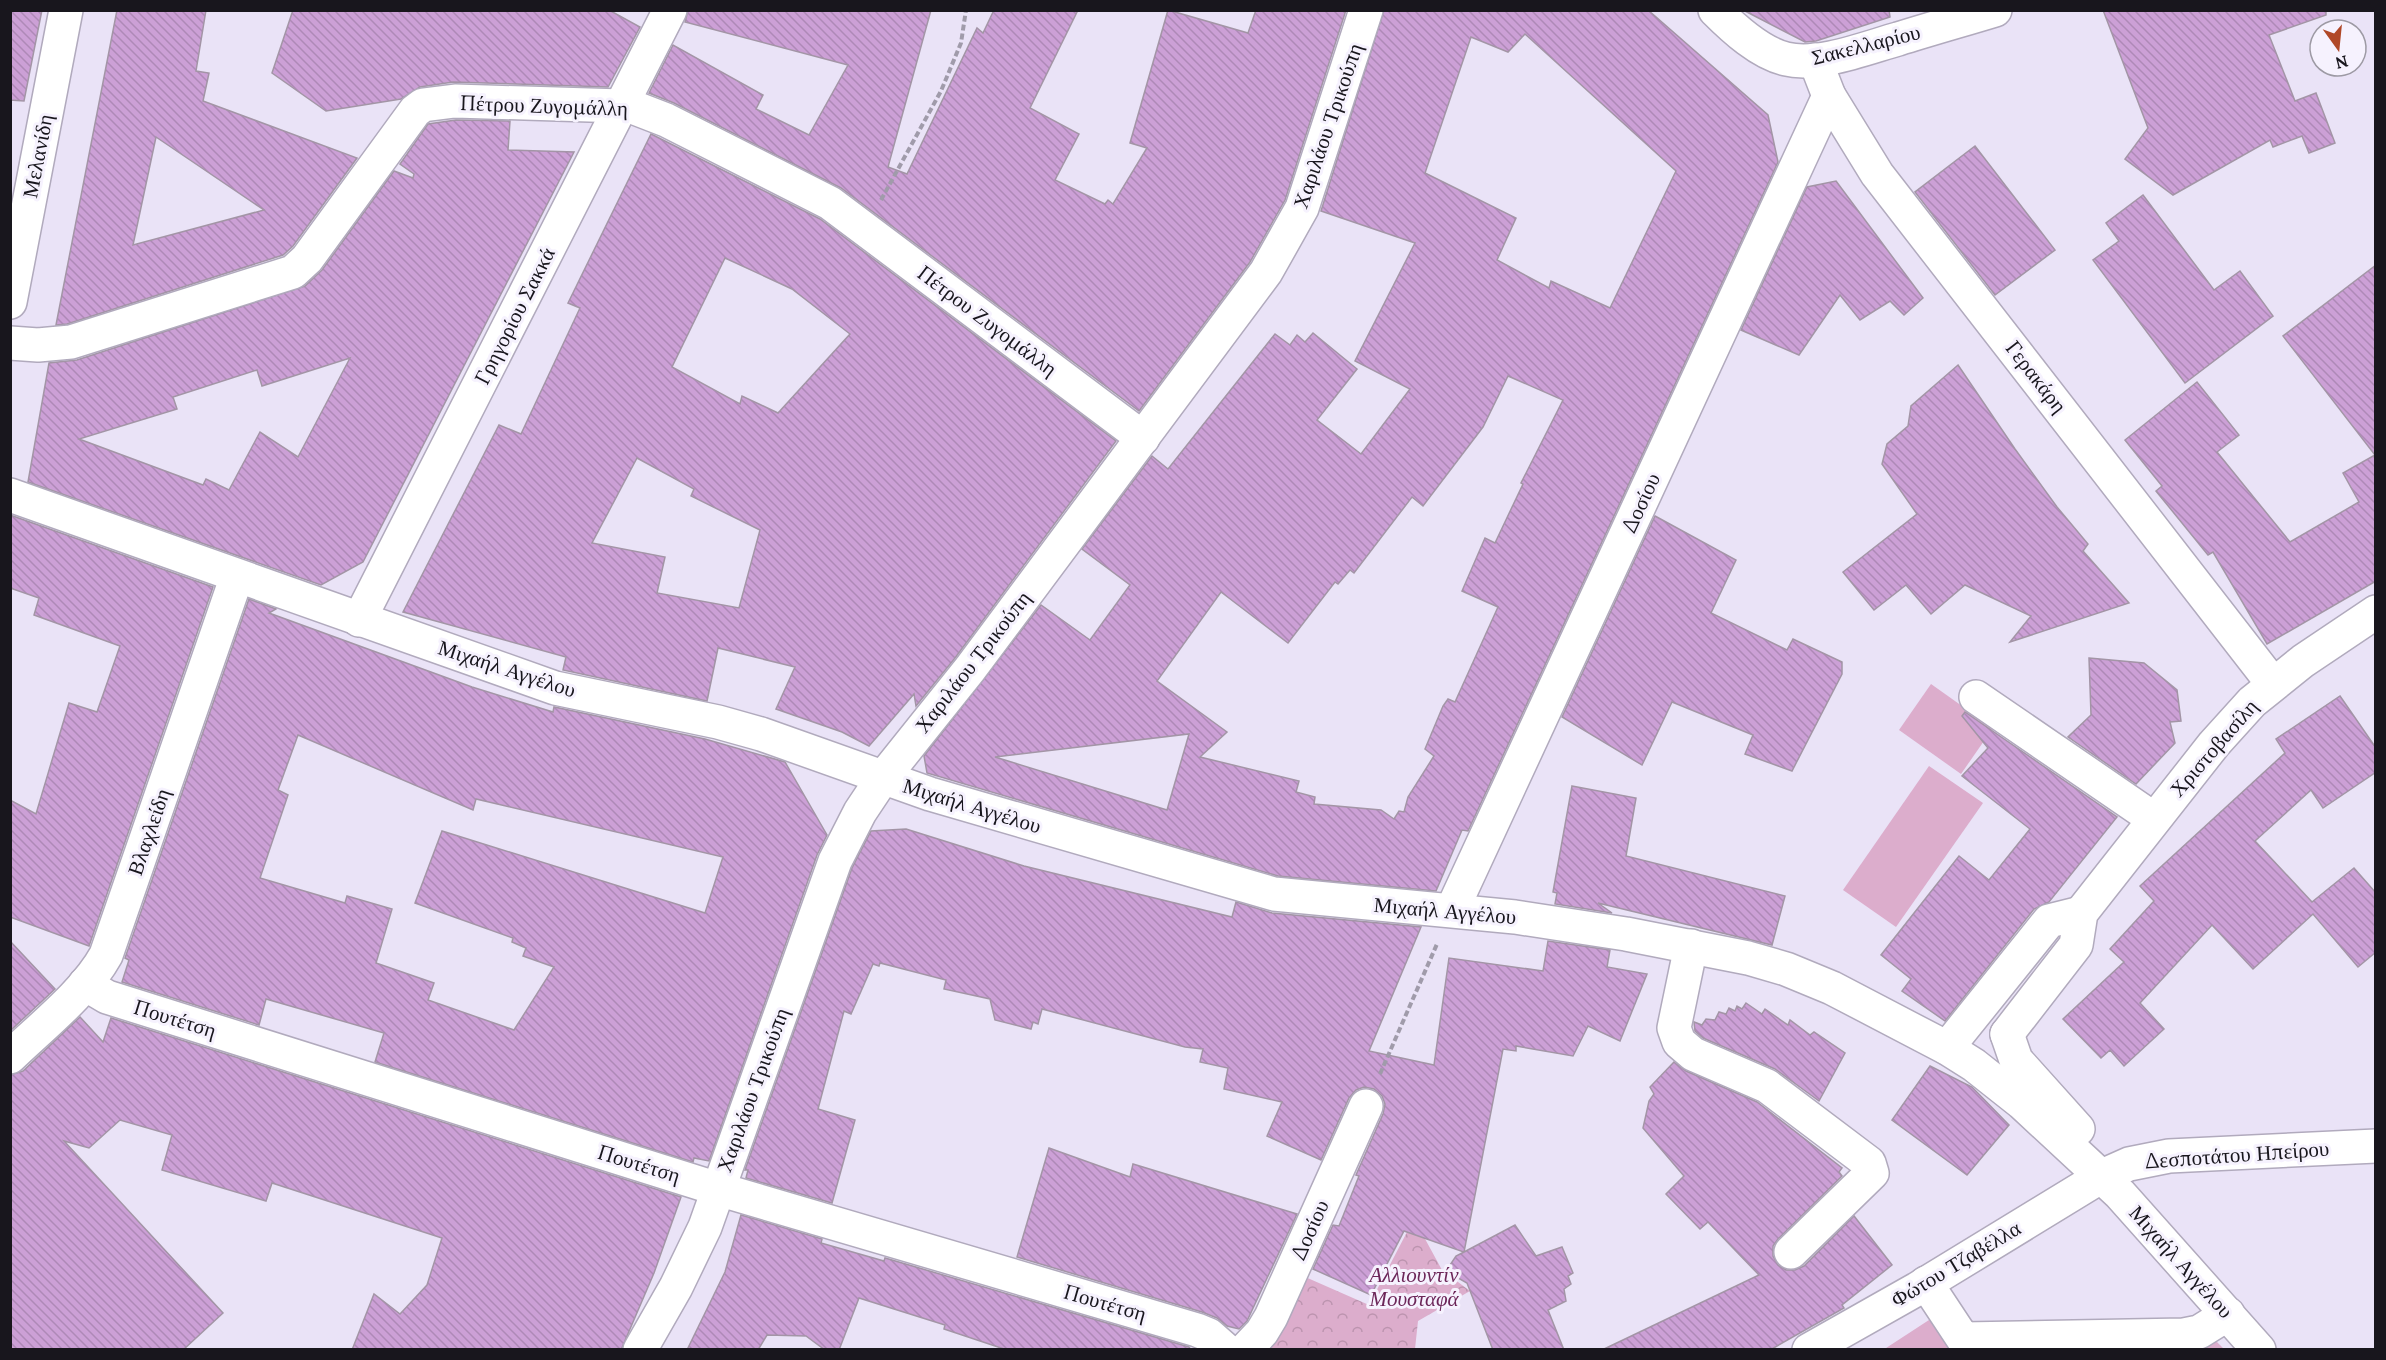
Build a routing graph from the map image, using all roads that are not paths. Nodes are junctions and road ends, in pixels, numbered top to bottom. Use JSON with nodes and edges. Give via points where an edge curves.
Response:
{"nodes":[{"id":1,"x":66,"y":10,"type":"edge"},
{"id":2,"x":670,"y":10,"type":"edge"},
{"id":3,"x":1366,"y":10,"type":"edge"},
{"id":4,"x":1715,"y":10,"type":"edge"},
{"id":5,"x":1995,"y":10,"type":"edge"},
{"id":6,"x":1815,"y":60,"type":"junction"},
{"id":7,"x":1829,"y":96,"type":"junction"},
{"id":8,"x":622,"y":106,"type":"junction"},
{"id":9,"x":10,"y":302,"type":"edge"},
{"id":10,"x":10,"y":343,"type":"edge"},
{"id":11,"x":1143,"y":438,"type":"junction"},
{"id":12,"x":10,"y":495,"type":"edge"},
{"id":13,"x":237,"y":576,"type":"junction"},
{"id":14,"x":2376,"y":612,"type":"edge"},
{"id":15,"x":359,"y":620,"type":"junction"},
{"id":16,"x":2273,"y":684,"type":"junction"},
{"id":17,"x":1976,"y":697,"type":"dead end"},
{"id":18,"x":882,"y":778,"type":"junction"},
{"id":19,"x":2154,"y":819,"type":"junction"},
{"id":20,"x":1452,"y":910,"type":"junction"},
{"id":21,"x":2081,"y":913,"type":"junction"},
{"id":22,"x":1691,"y":946,"type":"junction"},
{"id":23,"x":85,"y":984,"type":"junction"},
{"id":24,"x":2007,"y":1034,"type":"junction"},
{"id":25,"x":1947,"y":1048,"type":"junction"},
{"id":26,"x":10,"y":1057,"type":"edge"},
{"id":27,"x":1366,"y":1106,"type":"road end"},
{"id":28,"x":2376,"y":1146,"type":"edge"},
{"id":29,"x":2102,"y":1176,"type":"junction"},
{"id":30,"x":718,"y":1189,"type":"junction"},
{"id":31,"x":1791,"y":1252,"type":"dead end"},
{"id":32,"x":1921,"y":1286,"type":"junction"},
{"id":33,"x":2228,"y":1314,"type":"junction"},
{"id":34,"x":640,"y":1350,"type":"edge"},
{"id":35,"x":1227,"y":1350,"type":"edge"},
{"id":36,"x":1245,"y":1350,"type":"edge"},
{"id":37,"x":1809,"y":1350,"type":"edge"},
{"id":38,"x":1958,"y":1350,"type":"edge"},
{"id":39,"x":2259,"y":1350,"type":"edge"}],
"edges":[{"from":1,"to":9,"type":"street","name":"Μελανίδη"},
{"from":2,"to":8,"type":"street","name":"Γρηγορίου Σακκά"},
{"from":3,"to":11,"type":"street","name":"Χαριλάου Τρικούπη","via":[[1302,208],[1266,272]]},
{"from":4,"to":6,"type":"street","name":"Σακελλαρίου","via":[[1771,54],[1787,60]]},
{"from":5,"to":6,"type":"street","name":"Σακελλαρίου"},
{"from":6,"to":7,"type":"street","name":"Γερακάρη"},
{"from":7,"to":16,"type":"street","name":"Γερακάρη","via":[[1877,174]]},
{"from":7,"to":20,"type":"street","name":"Δοσίου"},
{"from":8,"to":10,"type":"street","name":"Πέτρου Ζυγομάλλη","via":[[455,101],[423,105],[307,259],[293,272],[71,342]]},
{"from":8,"to":11,"type":"street","name":"Πέτρου Ζυγομάλλη","via":[[666,120],[814,194]]},
{"from":8,"to":15,"type":"street","name":"Γρηγορίου Σακκά"},
{"from":11,"to":18,"type":"street","name":"Χαριλάου Τρικούπη"},
{"from":12,"to":13,"type":"street","name":"Μιχαήλ Αγγέλου"},
{"from":13,"to":15,"type":"street","name":"Μιχαήλ Αγγέλου"},
{"from":13,"to":23,"type":"street","name":"Βλαχλείδη","via":[[106,955]]},
{"from":14,"to":16,"type":"street","name":"Χριστοβασίλη"},
{"from":15,"to":18,"type":"street","name":"Μιχαήλ Αγγέλου","via":[[555,688],[718,722],[798,746]]},
{"from":16,"to":19,"type":"street","name":"Χριστοβασίλη","via":[[2220,736]]},
{"from":17,"to":19,"type":"street"},
{"from":18,"to":20,"type":"street","name":"Μιχαήλ Αγγέλου","via":[[1274,894]]},
{"from":18,"to":30,"type":"street","name":"Χαριλάου Τρικούπη","via":[[835,861]]},
{"from":19,"to":21,"type":"street","name":"Χριστοβασίλη"},
{"from":20,"to":22,"type":"street","name":"Μιχαήλ Αγγέλου"},
{"from":21,"to":24,"type":"street","name":"Χριστοβασίλη","via":[[2076,945]]},
{"from":21,"to":25,"type":"street","via":[[2049,921]]},
{"from":22,"to":25,"type":"street","name":"Μιχαήλ Αγγέλου","via":[[1748,958],[1808,978]]},
{"from":22,"to":31,"type":"street","via":[[1674,1028],[1679,1042],[1693,1054],[1767,1086],[1869,1164],[1872,1173]]},
{"from":23,"to":26,"type":"street","name":"Βλαχλείδη"},
{"from":23,"to":30,"type":"street","name":"Πουτέτση","via":[[107,997]]},
{"from":24,"to":25,"type":"street"},
{"from":24,"to":29,"type":"street","name":"Μιχαήλ Αγγέλου","via":[[2016,1060],[2076,1125]]},
{"from":25,"to":29,"type":"street","name":"Μιχαήλ Αγγέλου","via":[[1996,1081]]},
{"from":27,"to":36,"type":"street","name":"Δοσίου","via":[[1271,1317]]},
{"from":28,"to":29,"type":"street","name":"Δεσποτάτου Ηπείρου","via":[[2169,1156],[2129,1164]]},
{"from":29,"to":32,"type":"street","name":"Φώτου Τζαβέλλα"},
{"from":29,"to":33,"type":"street","name":"Μιχαήλ Αγγέλου"},
{"from":30,"to":34,"type":"street","name":"Χαριλάου Τρικούπη","via":[[705,1227],[676,1287]]},
{"from":30,"to":35,"type":"street","name":"Πουτέτση","via":[[1197,1330]]},
{"from":32,"to":33,"type":"street","via":[[1963,1339],[2184,1335],[2199,1332]]},
{"from":32,"to":37,"type":"street","name":"Φώτου Τζαβέλλα"},
{"from":32,"to":38,"type":"street"},
{"from":33,"to":39,"type":"street","name":"Μιχαήλ Αγγέλου"}]}
